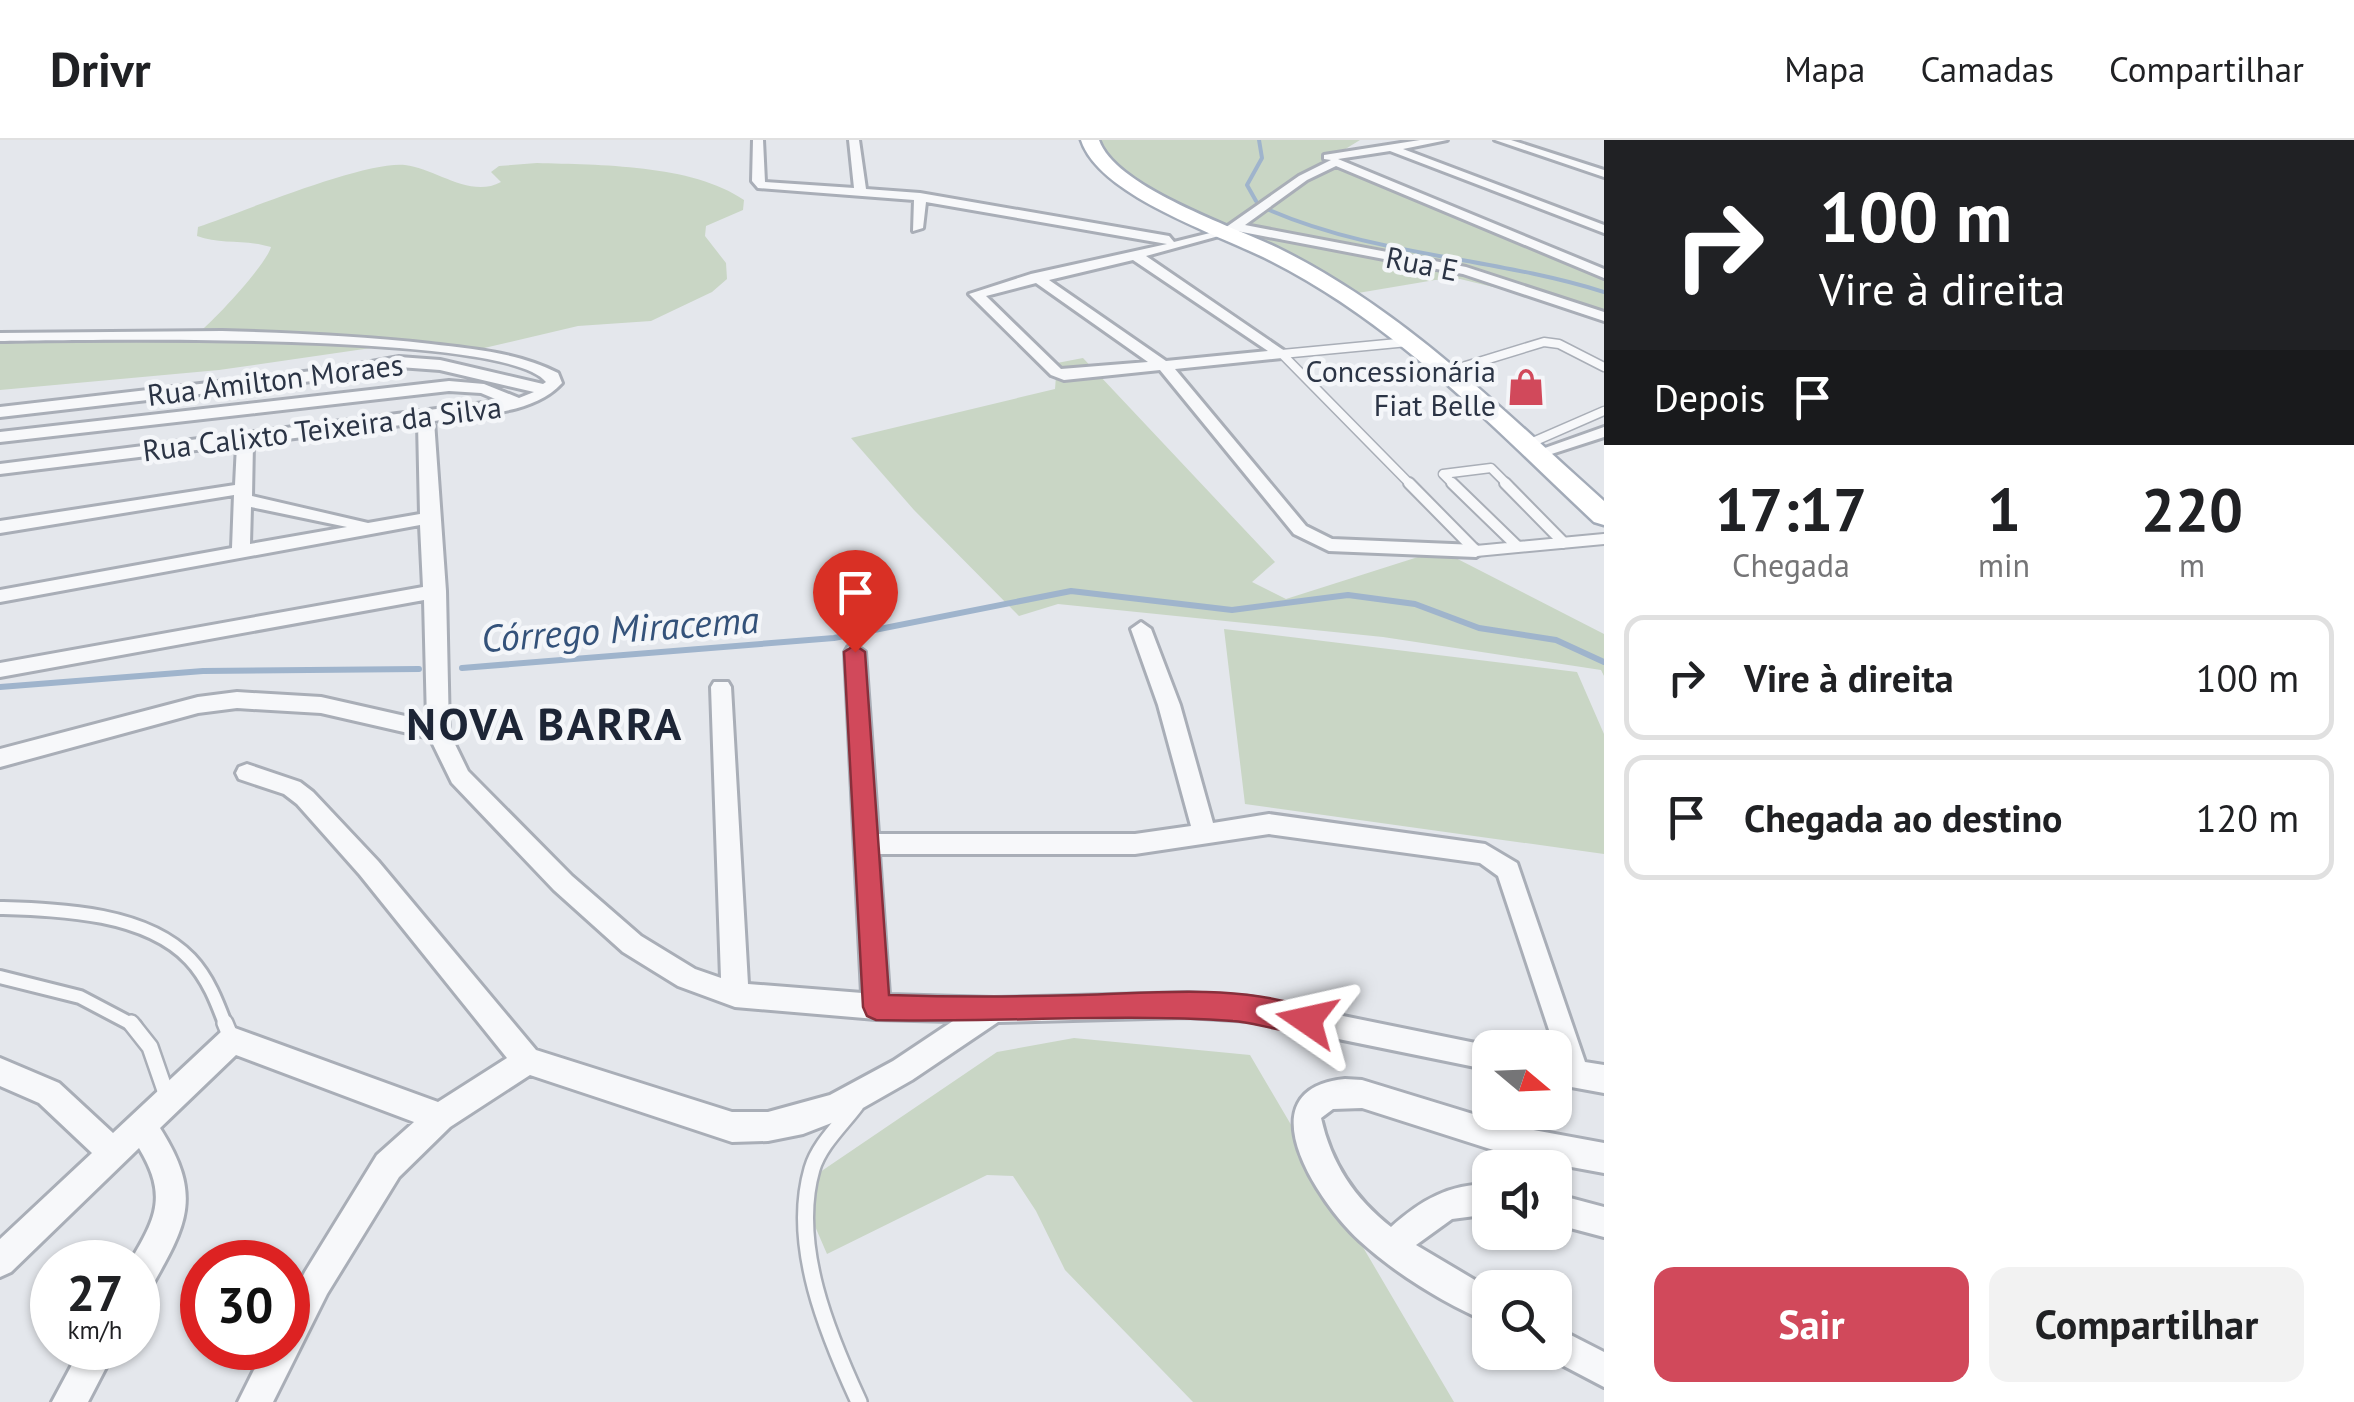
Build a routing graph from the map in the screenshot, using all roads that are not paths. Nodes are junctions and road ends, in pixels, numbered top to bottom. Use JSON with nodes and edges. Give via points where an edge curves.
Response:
{"nodes":[{"id":1,"x":758,"y":140,"type":"edge"},
{"id":2,"x":854,"y":140,"type":"edge"},
{"id":3,"x":1090,"y":140,"type":"edge"},
{"id":4,"x":1355,"y":140,"type":"edge"},
{"id":5,"x":1442,"y":140,"type":"edge"},
{"id":6,"x":1500,"y":140,"type":"edge"},
{"id":7,"x":1413,"y":142,"type":"edge"},
{"id":8,"x":1395,"y":150,"type":"junction"},
{"id":9,"x":1331,"y":153,"type":"edge"},
{"id":10,"x":1604,"y":174,"type":"edge"},
{"id":11,"x":860,"y":191,"type":"junction"},
{"id":12,"x":920,"y":197,"type":"junction"},
{"id":13,"x":917,"y":228,"type":"dead end"},
{"id":14,"x":1230,"y":230,"type":"junction"},
{"id":15,"x":1604,"y":230,"type":"edge"},
{"id":16,"x":1188,"y":242,"type":"junction"},
{"id":17,"x":1134,"y":254,"type":"junction"},
{"id":18,"x":1604,"y":274,"type":"edge"},
{"id":19,"x":1036,"y":277,"type":"junction"},
{"id":20,"x":1604,"y":317,"type":"edge"},
{"id":21,"x":0,"y":337,"type":"edge"},
{"id":22,"x":1408,"y":342,"type":"junction"},
{"id":23,"x":1282,"y":354,"type":"junction"},
{"id":24,"x":1164,"y":367,"type":"junction"},
{"id":25,"x":1604,"y":368,"type":"edge"},
{"id":26,"x":1446,"y":372,"type":"junction"},
{"id":27,"x":548,"y":390,"type":"junction"},
{"id":28,"x":519,"y":403,"type":"junction"},
{"id":29,"x":0,"y":412,"type":"edge"},
{"id":30,"x":1604,"y":412,"type":"edge"},
{"id":31,"x":426,"y":417,"type":"junction"},
{"id":32,"x":1604,"y":432,"type":"edge"},
{"id":33,"x":0,"y":437,"type":"edge"},
{"id":34,"x":244,"y":440,"type":"junction"},
{"id":35,"x":1531,"y":450,"type":"junction"},
{"id":36,"x":0,"y":468,"type":"edge"},
{"id":37,"x":241,"y":494,"type":"junction"},
{"id":38,"x":1604,"y":516,"type":"edge"},
{"id":39,"x":427,"y":518,"type":"junction"},
{"id":40,"x":0,"y":527,"type":"edge"},
{"id":41,"x":374,"y":527,"type":"junction"},
{"id":42,"x":1604,"y":539,"type":"edge"},
{"id":43,"x":1564,"y":543,"type":"junction"},
{"id":44,"x":1518,"y":547,"type":"junction"},
{"id":45,"x":240,"y":550,"type":"junction"},
{"id":46,"x":1476,"y":551,"type":"junction"},
{"id":47,"x":436,"y":591,"type":"junction"},
{"id":48,"x":0,"y":596,"type":"edge"},
{"id":49,"x":1141,"y":629,"type":"dead end"},
{"id":50,"x":855,"y":652,"type":"dead end"},
{"id":51,"x":0,"y":670,"type":"edge"},
{"id":52,"x":722,"y":687,"type":"dead end"},
{"id":53,"x":438,"y":732,"type":"junction"},
{"id":54,"x":0,"y":758,"type":"edge"},
{"id":55,"x":247,"y":773,"type":"dead end"},
{"id":56,"x":1205,"y":835,"type":"junction"},
{"id":57,"x":868,"y":844,"type":"junction"},
{"id":58,"x":0,"y":908,"type":"edge"},
{"id":59,"x":0,"y":977,"type":"edge"},
{"id":60,"x":735,"y":995,"type":"junction"},
{"id":61,"x":876,"y":1007,"type":"junction"},
{"id":62,"x":994,"y":1010,"type":"junction"},
{"id":63,"x":1553,"y":1030,"type":"edge"},
{"id":64,"x":232,"y":1040,"type":"junction"},
{"id":65,"x":1472,"y":1053,"type":"edge"},
{"id":66,"x":527,"y":1061,"type":"junction"},
{"id":67,"x":0,"y":1072,"type":"edge"},
{"id":68,"x":1572,"y":1073,"type":"edge"},
{"id":69,"x":1604,"y":1079,"type":"edge"},
{"id":70,"x":864,"y":1094,"type":"junction"},
{"id":71,"x":168,"y":1099,"type":"junction"},
{"id":72,"x":440,"y":1118,"type":"junction"},
{"id":73,"x":141,"y":1125,"type":"junction"},
{"id":74,"x":112,"y":1152,"type":"junction"},
{"id":75,"x":1604,"y":1158,"type":"edge"},
{"id":76,"x":1472,"y":1198,"type":"edge"},
{"id":77,"x":1572,"y":1214,"type":"edge"},
{"id":78,"x":1604,"y":1222,"type":"edge"},
{"id":79,"x":158,"y":1240,"type":"edge"},
{"id":80,"x":1392,"y":1246,"type":"junction"},
{"id":81,"x":0,"y":1260,"type":"edge"},
{"id":82,"x":310,"y":1295,"type":"edge"},
{"id":83,"x":1472,"y":1296,"type":"edge"},
{"id":84,"x":1572,"y":1352,"type":"edge"},
{"id":85,"x":86,"y":1370,"type":"edge"},
{"id":86,"x":272,"y":1370,"type":"edge"},
{"id":87,"x":1604,"y":1370,"type":"edge"},
{"id":88,"x":69,"y":1402,"type":"edge"},
{"id":89,"x":255,"y":1402,"type":"edge"},
{"id":90,"x":859,"y":1402,"type":"edge"}],
"edges":[{"from":1,"to":11,"type":"street","via":[[762,185]]},
{"from":2,"to":11,"type":"street"},
{"from":3,"to":14,"type":"main road","via":[[1105,170],[1126,184]]},
{"from":4,"to":9,"type":"street"},
{"from":5,"to":7,"type":"street"},
{"from":6,"to":10,"type":"street"},
{"from":7,"to":8,"type":"street"},
{"from":8,"to":9,"type":"street"},
{"from":8,"to":15,"type":"street"},
{"from":9,"to":14,"type":"street"},
{"from":9,"to":18,"type":"street"},
{"from":11,"to":12,"type":"street"},
{"from":12,"to":13,"type":"street"},
{"from":12,"to":16,"type":"street"},
{"from":14,"to":16,"type":"street"},
{"from":14,"to":20,"type":"street","name":"Rua E","via":[[1466,271]]},
{"from":14,"to":22,"type":"main road","via":[[1368,310]]},
{"from":16,"to":17,"type":"street"},
{"from":17,"to":19,"type":"street"},
{"from":17,"to":23,"type":"street"},
{"from":19,"to":24,"type":"street"},
{"from":19,"to":24,"type":"street","via":[[978,291],[976,298],[1056,372]]},
{"from":21,"to":27,"type":"street","name":"Rua Calixto Teixeira da Silva","via":[[394,343],[524,364],[553,376]]},
{"from":22,"to":23,"type":"lane"},
{"from":22,"to":26,"type":"main road"},
{"from":23,"to":24,"type":"street"},
{"from":23,"to":46,"type":"lane"},
{"from":24,"to":46,"type":"street","via":[[1311,538]]},
{"from":25,"to":26,"type":"lane","via":[[1544,342]]},
{"from":26,"to":35,"type":"main road"},
{"from":27,"to":28,"type":"street","name":"Rua Calixto Teixeira da Silva"},
{"from":27,"to":29,"type":"street","name":"Rua Amilton Moraes","via":[[399,362]]},
{"from":28,"to":31,"type":"street","name":"Rua Calixto Teixeira da Silva"},
{"from":28,"to":33,"type":"street","via":[[484,389],[449,386]]},
{"from":30,"to":35,"type":"lane"},
{"from":31,"to":34,"type":"street","name":"Rua Calixto Teixeira da Silva"},
{"from":31,"to":39,"type":"street"},
{"from":32,"to":35,"type":"street"},
{"from":34,"to":36,"type":"street","name":"Rua Calixto Teixeira da Silva"},
{"from":34,"to":37,"type":"street"},
{"from":35,"to":38,"type":"main road"},
{"from":37,"to":40,"type":"street"},
{"from":37,"to":41,"type":"street"},
{"from":37,"to":45,"type":"street"},
{"from":39,"to":41,"type":"street"},
{"from":39,"to":47,"type":"street"},
{"from":41,"to":45,"type":"street"},
{"from":42,"to":43,"type":"lane"},
{"from":43,"to":44,"type":"lane"},
{"from":43,"to":44,"type":"lane","via":[[1491,468],[1443,474]]},
{"from":44,"to":46,"type":"lane"},
{"from":45,"to":48,"type":"street"},
{"from":47,"to":51,"type":"street"},
{"from":47,"to":53,"type":"street"},
{"from":49,"to":56,"type":"street"},
{"from":50,"to":57,"type":"street"},
{"from":52,"to":60,"type":"street"},
{"from":53,"to":54,"type":"street","via":[[321,705],[237,700]]},
{"from":53,"to":60,"type":"street","via":[[460,776],[618,932],[688,978]]},
{"from":55,"to":66,"type":"street","via":[[305,798]]},
{"from":56,"to":57,"type":"street","via":[[1135,844]]},
{"from":56,"to":63,"type":"street","via":[[1269,824],[1495,858],[1508,870]]},
{"from":57,"to":61,"type":"street"},
{"from":58,"to":64,"type":"lane","via":[[114,920],[152,935],[204,975]]},
{"from":59,"to":71,"type":"lane","via":[[61,990],[123,1017],[146,1039]]},
{"from":60,"to":61,"type":"street"},
{"from":61,"to":62,"type":"street"},
{"from":62,"to":65,"type":"street","via":[[1250,1009]]},
{"from":62,"to":70,"type":"street"},
{"from":64,"to":71,"type":"street"},
{"from":64,"to":72,"type":"street"},
{"from":66,"to":70,"type":"street","via":[[732,1127],[763,1130]]},
{"from":66,"to":72,"type":"street"},
{"from":67,"to":74,"type":"street","via":[[52,1091]]},
{"from":68,"to":69,"type":"street"},
{"from":70,"to":90,"type":"lane","via":[[813,1166],[805,1212],[818,1291]]},
{"from":71,"to":73,"type":"street"},
{"from":72,"to":82,"type":"street","via":[[388,1166]]},
{"from":73,"to":74,"type":"street"},
{"from":73,"to":79,"type":"street","via":[[168,1165],[176,1193]]},
{"from":74,"to":81,"type":"street"},
{"from":75,"to":80,"type":"street","via":[[1512,1141],[1362,1094],[1322,1096],[1306,1114],[1308,1144],[1328,1186]]},
{"from":76,"to":80,"type":"street","via":[[1440,1205]]},
{"from":77,"to":78,"type":"street"},
{"from":80,"to":83,"type":"street"},
{"from":84,"to":87,"type":"street"},
{"from":85,"to":88,"type":"street"},
{"from":86,"to":89,"type":"street"}]}
